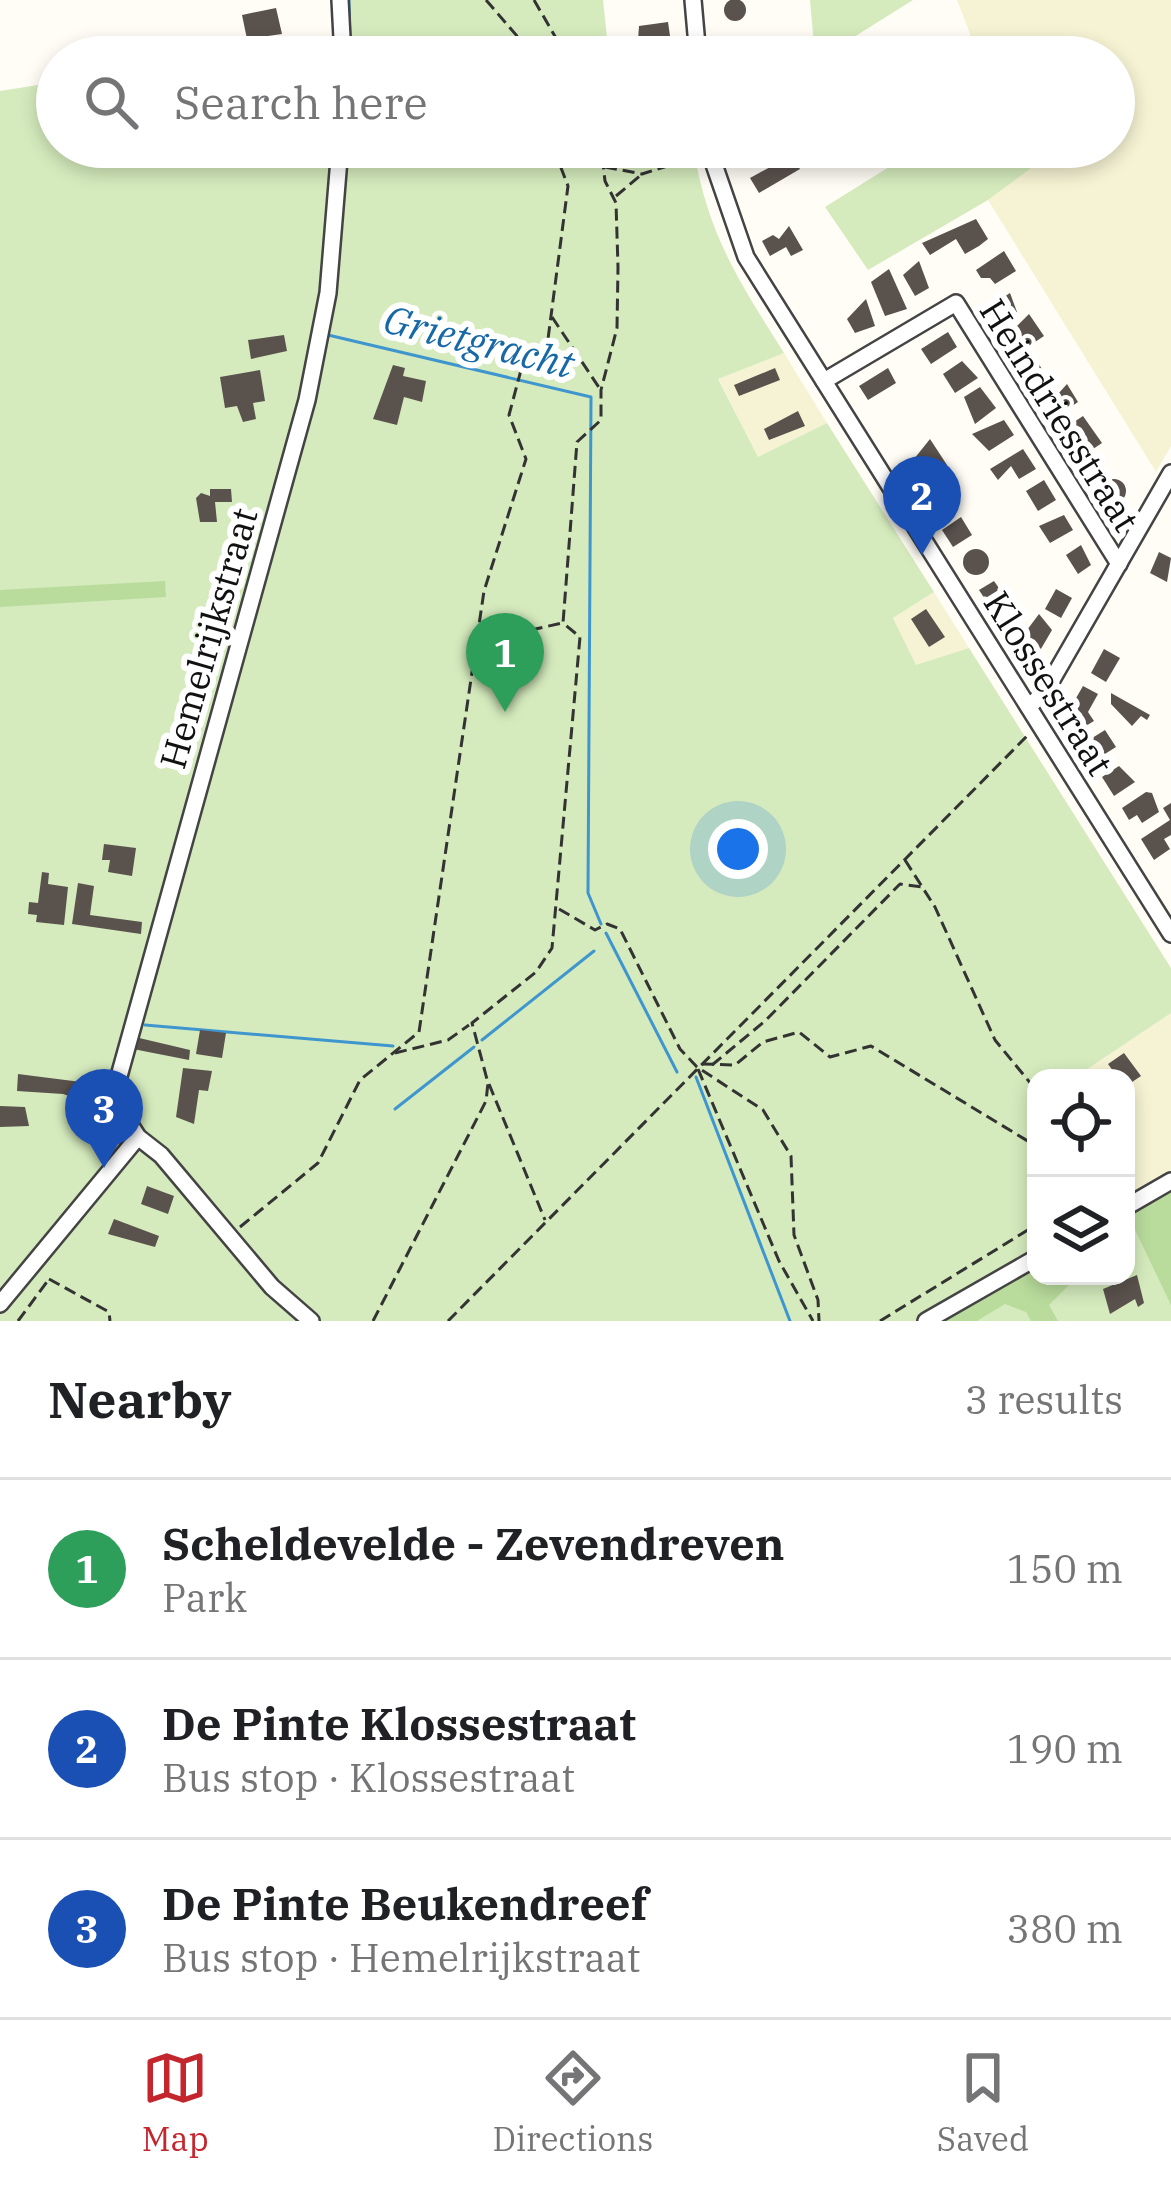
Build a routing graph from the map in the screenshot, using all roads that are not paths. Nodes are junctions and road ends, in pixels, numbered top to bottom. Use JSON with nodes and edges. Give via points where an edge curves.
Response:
{"nodes":[{"id":1,"x":340,"y":0,"type":"edge"},
{"id":2,"x":693,"y":0,"type":"edge"},
{"id":3,"x":342,"y":36,"type":"edge"},
{"id":4,"x":696,"y":36,"type":"edge"},
{"id":5,"x":338,"y":168,"type":"edge"},
{"id":6,"x":715,"y":168,"type":"edge"},
{"id":7,"x":824,"y":381,"type":"junction"},
{"id":8,"x":1171,"y":473,"type":"edge"},
{"id":9,"x":1119,"y":564,"type":"junction"},
{"id":10,"x":1029,"y":707,"type":"junction"},
{"id":11,"x":1171,"y":934,"type":"edge"},
{"id":12,"x":138,"y":1137,"type":"junction"},
{"id":13,"x":1171,"y":1181,"type":"edge"},
{"id":14,"x":1135,"y":1202,"type":"edge"},
{"id":15,"x":1027,"y":1263,"type":"edge"},
{"id":16,"x":0,"y":1304,"type":"edge"},
{"id":17,"x":310,"y":1321,"type":"edge"},
{"id":18,"x":926,"y":1321,"type":"edge"}],
"edges":[{"from":1,"to":3,"type":"street"},
{"from":2,"to":4,"type":"street"},
{"from":5,"to":12,"type":"street","name":"Hemelrijkstraat","via":[[328,292],[307,400],[119,1066],[120,1108]]},
{"from":6,"to":7,"type":"street","name":"Klossestraat","via":[[746,257]]},
{"from":7,"to":9,"type":"street","name":"Heindriesstraat","via":[[956,303]]},
{"from":7,"to":10,"type":"street","name":"Klossestraat"},
{"from":8,"to":9,"type":"street"},
{"from":9,"to":10,"type":"street"},
{"from":10,"to":11,"type":"street","name":"Klossestraat"},
{"from":12,"to":16,"type":"street"},
{"from":12,"to":17,"type":"street","name":"Hemelrijkstraat"},
{"from":13,"to":14,"type":"street"},
{"from":15,"to":18,"type":"street"}]}
